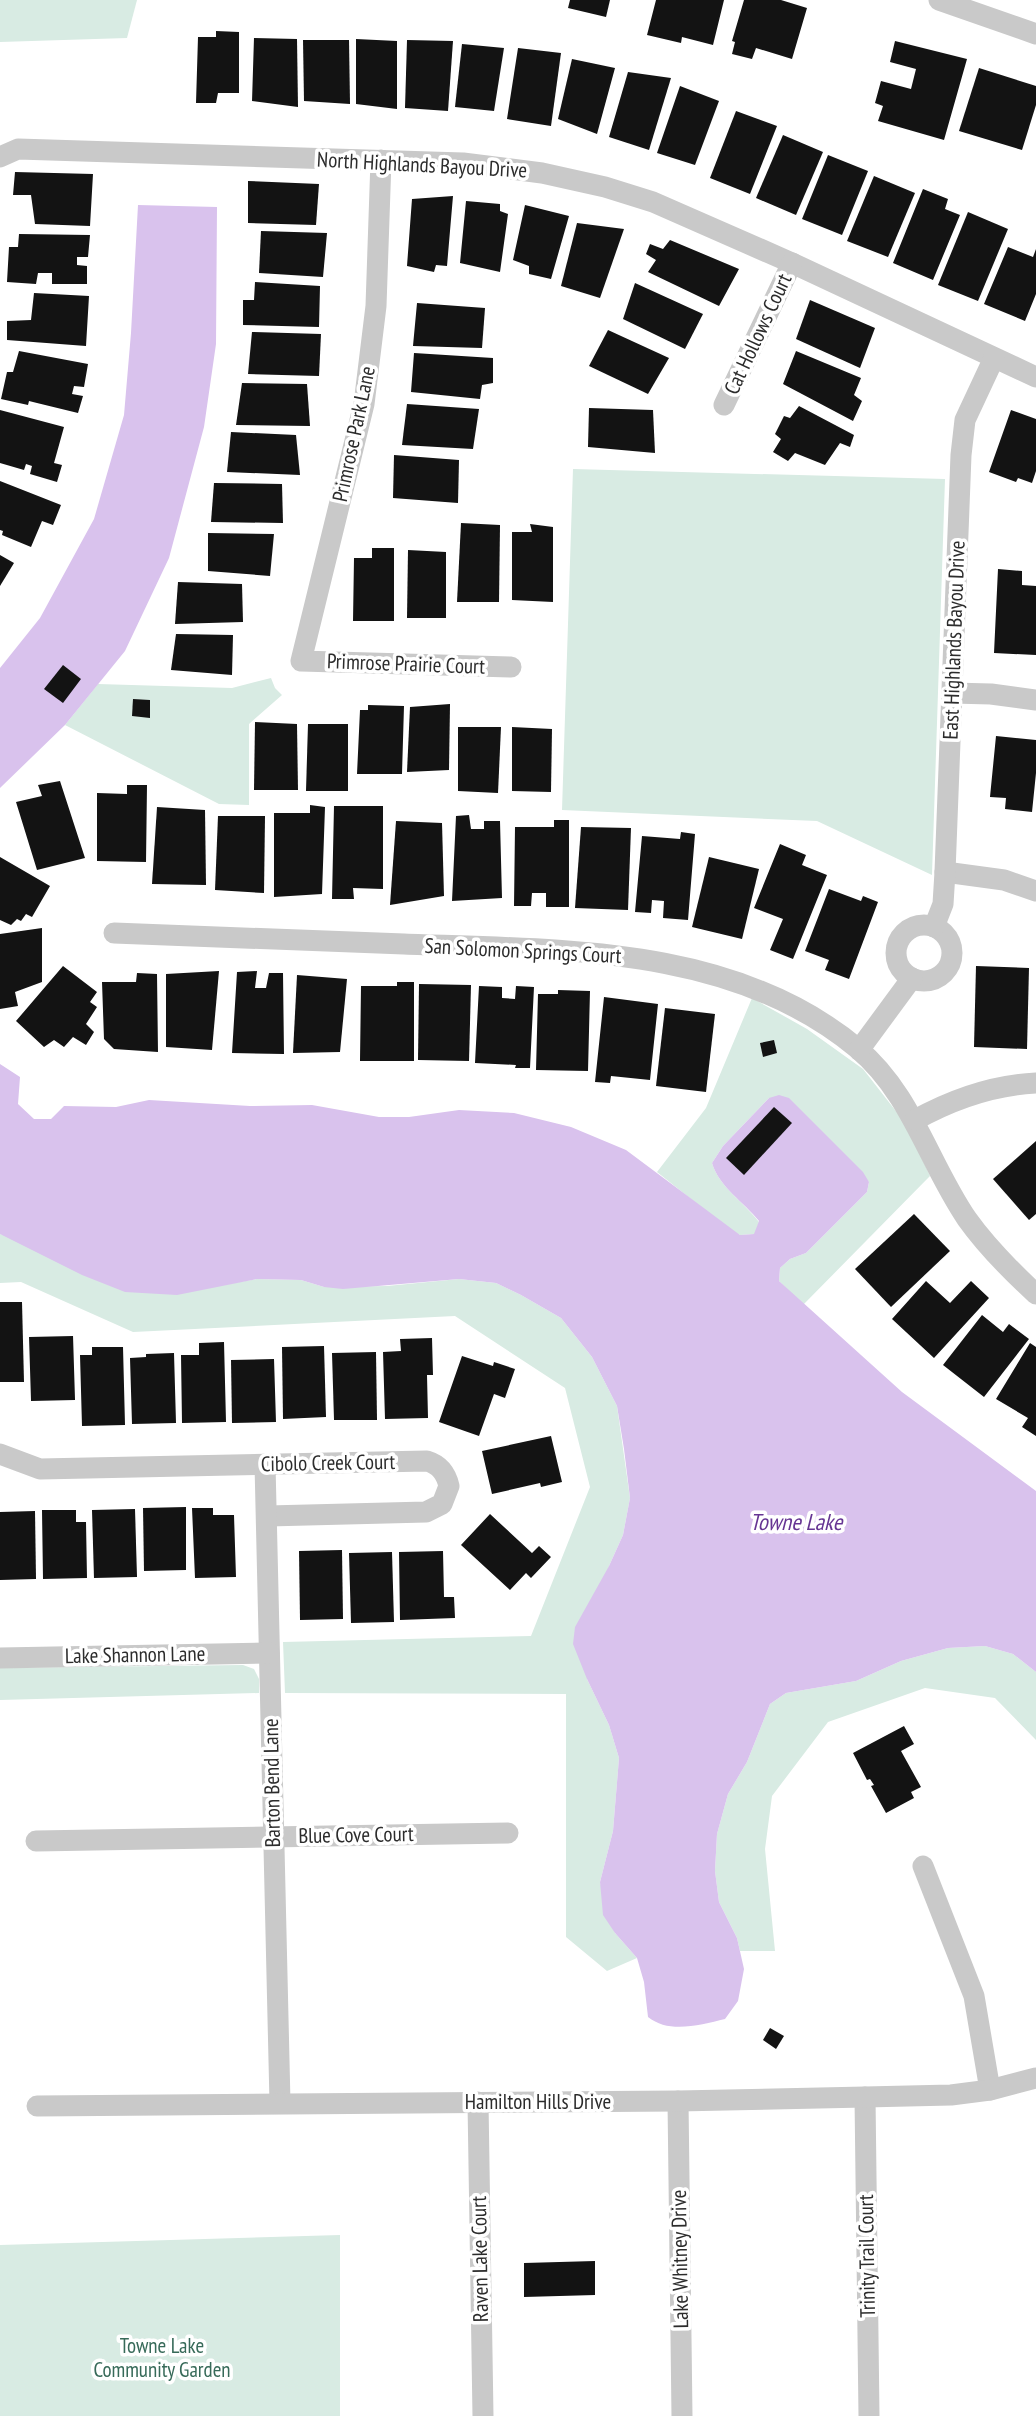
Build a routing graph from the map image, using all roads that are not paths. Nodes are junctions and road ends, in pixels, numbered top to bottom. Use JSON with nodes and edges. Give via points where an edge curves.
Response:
{"nodes":[{"id":1,"x":939,"y":0,"type":"edge"},
{"id":2,"x":1036,"y":34,"type":"edge"},
{"id":3,"x":9,"y":153,"type":"edge"},
{"id":4,"x":381,"y":160,"type":"junction"},
{"id":5,"x":792,"y":263,"type":"junction"},
{"id":6,"x":994,"y":358,"type":"junction"},
{"id":7,"x":1036,"y":377,"type":"edge"},
{"id":8,"x":724,"y":405,"type":"dead end"},
{"id":9,"x":300,"y":661,"type":"joint"},
{"id":10,"x":511,"y":667,"type":"dead end"},
{"id":11,"x":952,"y":694,"type":"junction"},
{"id":12,"x":1036,"y":700,"type":"edge"},
{"id":13,"x":945,"y":872,"type":"junction"},
{"id":14,"x":1036,"y":891,"type":"edge"},
{"id":15,"x":934,"y":927,"type":"junction"},
{"id":16,"x":114,"y":933,"type":"dead end"},
{"id":17,"x":912,"y":978,"type":"junction"},
{"id":18,"x":859,"y":1050,"type":"junction"},
{"id":19,"x":1036,"y":1083,"type":"edge"},
{"id":20,"x":915,"y":1120,"type":"junction"},
{"id":21,"x":1036,"y":1294,"type":"edge"},
{"id":22,"x":0,"y":1454,"type":"edge"},
{"id":23,"x":265,"y":1464,"type":"junction"},
{"id":24,"x":268,"y":1516,"type":"junction"},
{"id":25,"x":269,"y":1653,"type":"junction"},
{"id":26,"x":0,"y":1658,"type":"edge"},
{"id":27,"x":508,"y":1832,"type":"dead end"},
{"id":28,"x":274,"y":1836,"type":"junction"},
{"id":29,"x":36,"y":1841,"type":"dead end"},
{"id":30,"x":923,"y":1866,"type":"dead end"},
{"id":31,"x":1036,"y":2078,"type":"edge"},
{"id":32,"x":990,"y":2090,"type":"junction"},
{"id":33,"x":865,"y":2097,"type":"junction"},
{"id":34,"x":678,"y":2101,"type":"junction"},
{"id":35,"x":478,"y":2102,"type":"junction"},
{"id":36,"x":280,"y":2103,"type":"junction"},
{"id":37,"x":37,"y":2106,"type":"dead end"},
{"id":38,"x":483,"y":2416,"type":"edge"},
{"id":39,"x":682,"y":2416,"type":"edge"},
{"id":40,"x":869,"y":2416,"type":"edge"}],
"edges":[{"from":1,"to":2,"type":"street"},
{"from":3,"to":4,"type":"street","name":"North Highlands Bayou Drive"},
{"from":4,"to":5,"type":"street","name":"North Highlands Bayou Drive","via":[[516,169],[605,187],[653,202]]},
{"from":4,"to":9,"type":"street","name":"Primrose Park Lane","via":[[376,306],[364,404]]},
{"from":5,"to":6,"type":"street","name":"North Highlands Bayou Drive"},
{"from":5,"to":8,"type":"street","name":"Cat Hollows Court"},
{"from":6,"to":7,"type":"street","name":"North Highlands Bayou Drive"},
{"from":6,"to":11,"type":"street","name":"East Highlands Bayou Drive","via":[[965,420]]},
{"from":9,"to":10,"type":"street","name":"Primrose Prairie Court"},
{"from":11,"to":12,"type":"street"},
{"from":11,"to":13,"type":"street","name":"East Highlands Bayou Drive"},
{"from":13,"to":14,"type":"street","via":[[1004,880]]},
{"from":13,"to":15,"type":"street","name":"East Highlands Bayou Drive","via":[[943,904]]},
{"from":15,"to":17,"type":"street","via":[[915,927],[898,944],[898,964]]},
{"from":15,"to":17,"type":"street","via":[[950,942],[951,963],[938,978]]},
{"from":16,"to":18,"type":"street","name":"San Solomon Springs Court","via":[[557,950],[640,959],[726,979],[778,998]]},
{"from":17,"to":18,"type":"street"},
{"from":18,"to":20,"type":"street","name":"San Solomon Springs Court"},
{"from":19,"to":20,"type":"street","via":[[969,1095]]},
{"from":20,"to":21,"type":"street","name":"San Solomon Springs Court","via":[[967,1219],[999,1259]]},
{"from":22,"to":23,"type":"street","name":"Cibolo Creek Court","via":[[40,1469]]},
{"from":23,"to":24,"type":"street","name":"Barton Bend Lane"},
{"from":23,"to":24,"type":"street","name":"Cibolo Creek Court","via":[[427,1461],[443,1470],[449,1486],[442,1504],[426,1512]]},
{"from":24,"to":25,"type":"street","name":"Barton Bend Lane"},
{"from":25,"to":26,"type":"street","name":"Lake Shannon Lane"},
{"from":25,"to":28,"type":"street","name":"Barton Bend Lane"},
{"from":27,"to":28,"type":"street","name":"Blue Cove Court"},
{"from":28,"to":29,"type":"street","name":"Blue Cove Court"},
{"from":28,"to":36,"type":"street","name":"Barton Bend Lane"},
{"from":30,"to":32,"type":"street","via":[[974,1996]]},
{"from":31,"to":32,"type":"street","name":"Hamilton Hills Drive"},
{"from":32,"to":33,"type":"street","name":"Hamilton Hills Drive"},
{"from":33,"to":34,"type":"street","name":"Hamilton Hills Drive"},
{"from":33,"to":40,"type":"street","name":"Trinity Trail Court"},
{"from":34,"to":35,"type":"street","name":"Hamilton Hills Drive"},
{"from":34,"to":39,"type":"street","name":"Lake Whitney Drive"},
{"from":35,"to":36,"type":"street","name":"Hamilton Hills Drive"},
{"from":35,"to":38,"type":"street","name":"Raven Lake Court"},
{"from":36,"to":37,"type":"street","name":"Hamilton Hills Drive"}]}
